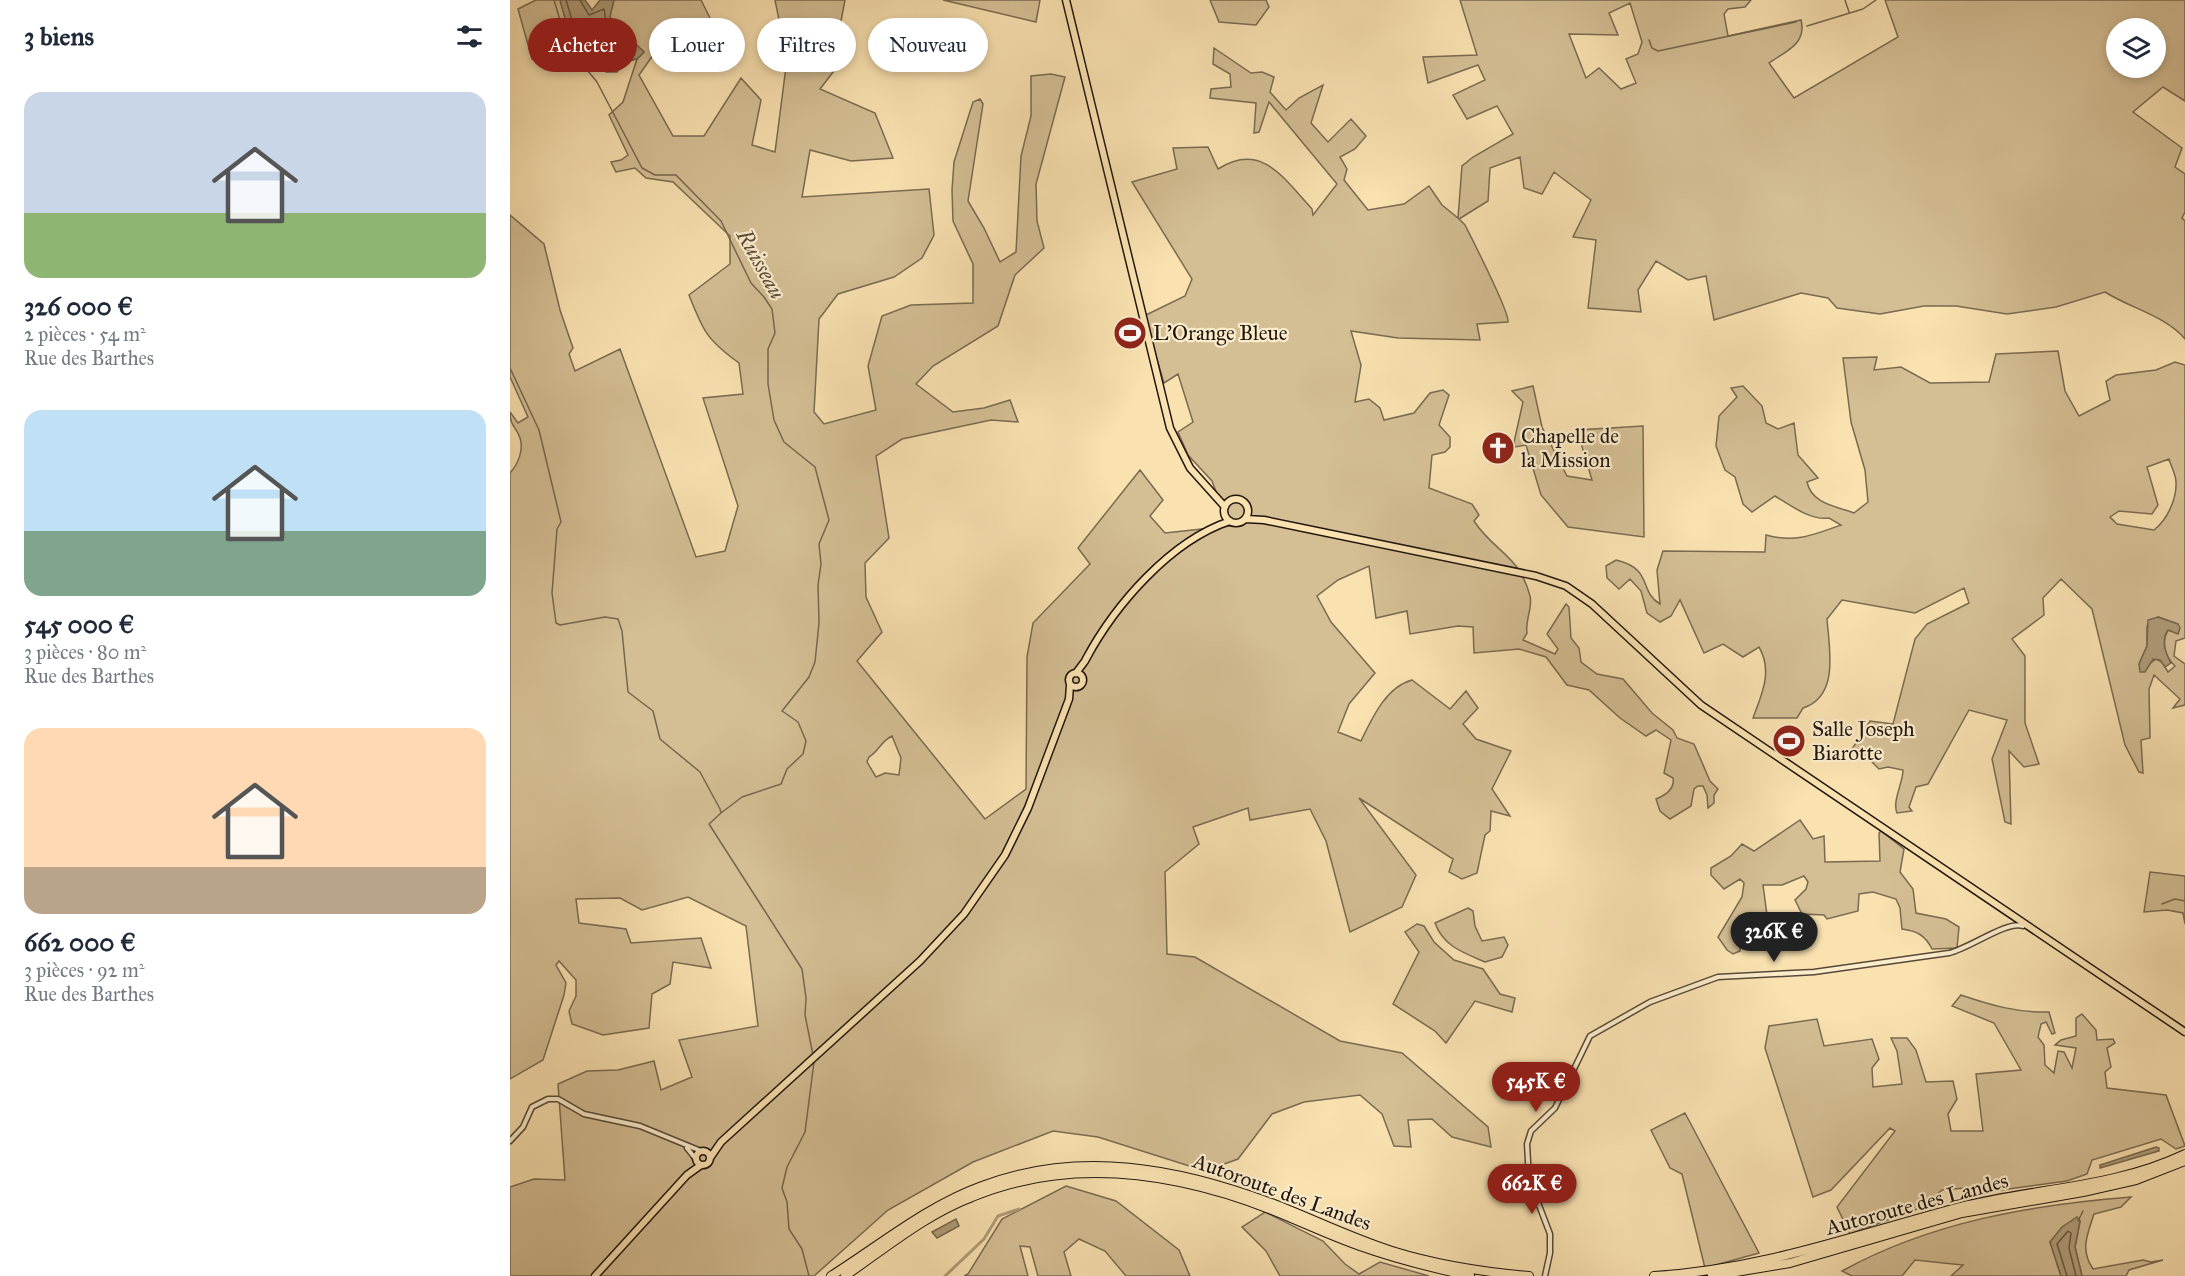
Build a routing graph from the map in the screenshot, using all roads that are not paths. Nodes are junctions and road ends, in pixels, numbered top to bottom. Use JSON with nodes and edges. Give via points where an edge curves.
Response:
{"nodes":[{"id":1,"x":1066,"y":0,"type":"edge"},
{"id":2,"x":1226,"y":507,"type":"junction"},
{"id":3,"x":1248,"y":510,"type":"junction"},
{"id":4,"x":1246,"y":519,"type":"junction"},
{"id":5,"x":1264,"y":520,"type":"junction"},
{"id":6,"x":1230,"y":521,"type":"junction"},
{"id":7,"x":1208,"y":531,"type":"junction"},
{"id":8,"x":1086,"y":659,"type":"dead end"},
{"id":9,"x":1074,"y":686,"type":"junction"},
{"id":10,"x":2015,"y":921,"type":"junction"},
{"id":11,"x":2185,"y":1032,"type":"edge"},
{"id":12,"x":510,"y":1141,"type":"edge"},
{"id":13,"x":721,"y":1142,"type":"junction"},
{"id":14,"x":687,"y":1147,"type":"junction"},
{"id":15,"x":703,"y":1151,"type":"junction"},
{"id":16,"x":2185,"y":1154,"type":"edge"},
{"id":17,"x":710,"y":1158,"type":"junction"},
{"id":18,"x":2185,"y":1161,"type":"edge"},
{"id":19,"x":698,"y":1162,"type":"junction"},
{"id":20,"x":595,"y":1276,"type":"edge"},
{"id":21,"x":831,"y":1276,"type":"edge"},
{"id":22,"x":845,"y":1276,"type":"edge"},
{"id":23,"x":1470,"y":1276,"type":"edge"},
{"id":24,"x":1529,"y":1276,"type":"edge"},
{"id":25,"x":1545,"y":1276,"type":"edge"},
{"id":26,"x":1654,"y":1276,"type":"edge"},
{"id":27,"x":1712,"y":1276,"type":"edge"}],
"edges":[{"from":1,"to":2,"type":"main road","via":[[1170,428],[1183,458]]},
{"from":2,"to":3,"type":"main road","via":[[1243,501]]},
{"from":2,"to":6,"type":"main road"},
{"from":2,"to":7,"type":"main road"},
{"from":3,"to":4,"type":"main road"},
{"from":3,"to":5,"type":"main road"},
{"from":4,"to":5,"type":"main road"},
{"from":4,"to":6,"type":"main road","via":[[1240,523]]},
{"from":5,"to":10,"type":"main road","via":[[1536,576],[1568,588],[1602,612],[1701,705]]},
{"from":6,"to":7,"type":"main road"},
{"from":7,"to":8,"type":"main road","via":[[1162,564],[1136,589],[1108,623]]},
{"from":9,"to":9,"type":"main road","via":[[1083,684],[1079,674],[1070,677]]},
{"from":9,"to":13,"type":"main road","via":[[1010,846],[964,914],[920,962]]},
{"from":10,"to":11,"type":"main road"},
{"from":10,"to":25,"type":"street","via":[[1949,953],[1814,972],[1713,978],[1650,1002],[1592,1034],[1555,1108],[1531,1131],[1527,1144],[1529,1179],[1550,1234]]},
{"from":12,"to":14,"type":"street","via":[[523,1127],[532,1107],[551,1098],[563,1100],[589,1116],[640,1126]]},
{"from":13,"to":15,"type":"main road"},
{"from":13,"to":17,"type":"main road"},
{"from":14,"to":15,"type":"street"},
{"from":14,"to":19,"type":"street"},
{"from":15,"to":17,"type":"main road"},
{"from":15,"to":19,"type":"main road"},
{"from":16,"to":26,"type":"highway","name":"Autoroute des Landes","via":[[2134,1174],[1961,1207],[1795,1255]]},
{"from":17,"to":19,"type":"main road","via":[[708,1163]]},
{"from":18,"to":27,"type":"highway","name":"Autoroute des Landes","via":[[2136,1180],[1962,1213],[1790,1263]]},
{"from":19,"to":20,"type":"main road"},
{"from":21,"to":24,"type":"highway","name":"Autoroute des Landes","via":[[937,1206],[972,1189],[1035,1171],[1098,1165],[1144,1168],[1198,1179],[1409,1256],[1474,1270]]},
{"from":22,"to":23,"type":"highway","name":"Autoroute des Landes","via":[[929,1219],[971,1197],[1044,1175],[1098,1171],[1169,1179],[1223,1193],[1389,1256]]}]}
